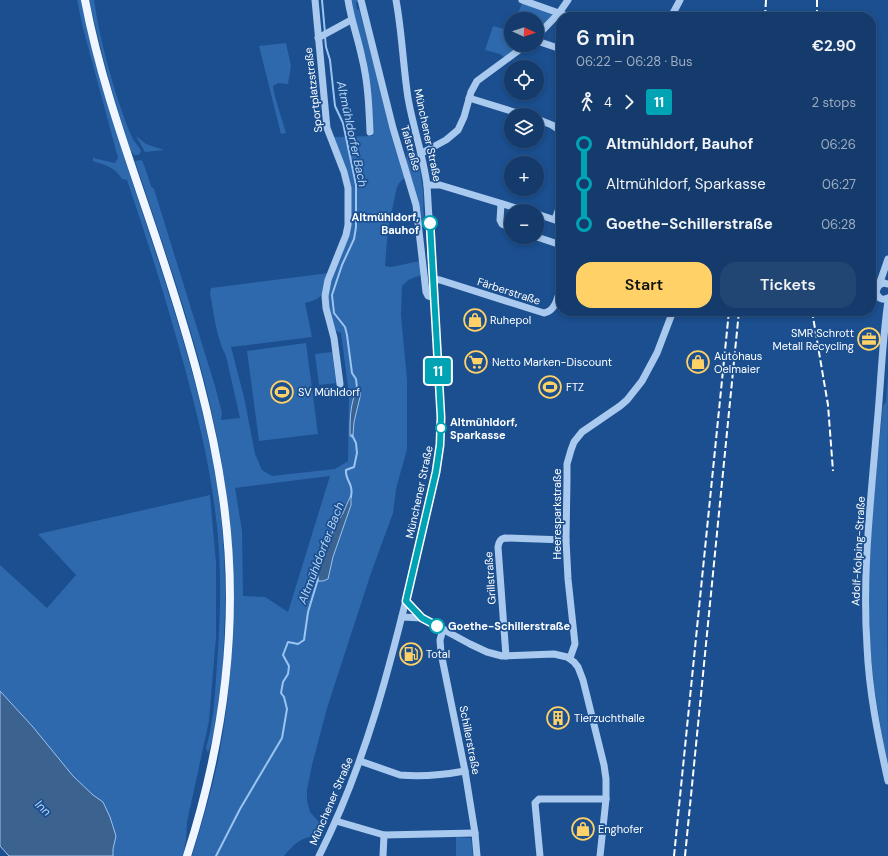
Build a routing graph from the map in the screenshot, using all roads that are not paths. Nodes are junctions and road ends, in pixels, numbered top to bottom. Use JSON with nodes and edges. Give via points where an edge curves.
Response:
{"nodes":[{"id":1,"x":86,"y":0,"type":"edge"},
{"id":2,"x":315,"y":0,"type":"edge"},
{"id":3,"x":348,"y":0,"type":"edge"},
{"id":4,"x":361,"y":0,"type":"edge"},
{"id":5,"x":396,"y":0,"type":"edge"},
{"id":6,"x":522,"y":0,"type":"edge"},
{"id":7,"x":568,"y":0,"type":"edge"},
{"id":8,"x":678,"y":1,"type":"edge"},
{"id":9,"x":556,"y":12,"type":"edge"},
{"id":10,"x":560,"y":12,"type":"edge"},
{"id":11,"x":673,"y":12,"type":"edge"},
{"id":12,"x":556,"y":16,"type":"edge"},
{"id":13,"x":351,"y":20,"type":"junction"},
{"id":14,"x":544,"y":29,"type":"edge"},
{"id":15,"x":320,"y":37,"type":"junction"},
{"id":16,"x":544,"y":43,"type":"edge"},
{"id":17,"x":556,"y":47,"type":"edge"},
{"id":18,"x":516,"y":52,"type":"edge"},
{"id":19,"x":469,"y":98,"type":"junction"},
{"id":20,"x":504,"y":109,"type":"edge"},
{"id":21,"x":544,"y":122,"type":"edge"},
{"id":22,"x":556,"y":128,"type":"edge"},
{"id":23,"x":370,"y":132,"type":"dead end"},
{"id":24,"x":422,"y":153,"type":"junction"},
{"id":25,"x":427,"y":185,"type":"junction"},
{"id":26,"x":501,"y":204,"type":"junction"},
{"id":27,"x":504,"y":205,"type":"edge"},
{"id":28,"x":544,"y":216,"type":"edge"},
{"id":29,"x":556,"y":220,"type":"edge"},
{"id":30,"x":504,"y":225,"type":"edge"},
{"id":31,"x":544,"y":239,"type":"edge"},
{"id":32,"x":556,"y":243,"type":"edge"},
{"id":33,"x":888,"y":259,"type":"edge"},
{"id":34,"x":433,"y":279,"type":"junction"},
{"id":35,"x":888,"y":284,"type":"edge"},
{"id":36,"x":876,"y":286,"type":"edge"},
{"id":37,"x":876,"y":296,"type":"edge"},
{"id":38,"x":434,"y":298,"type":"junction"},
{"id":39,"x":888,"y":298,"type":"edge"},
{"id":40,"x":556,"y":300,"type":"edge"},
{"id":41,"x":888,"y":301,"type":"edge"},
{"id":42,"x":671,"y":316,"type":"edge"},
{"id":43,"x":885,"y":322,"type":"junction"},
{"id":44,"x":340,"y":384,"type":"dead end"},
{"id":45,"x":566,"y":540,"type":"junction"},
{"id":46,"x":406,"y":601,"type":"junction"},
{"id":47,"x":402,"y":617,"type":"junction"},
{"id":48,"x":422,"y":618,"type":"junction"},
{"id":49,"x":443,"y":629,"type":"junction"},
{"id":50,"x":506,"y":656,"type":"junction"},
{"id":51,"x":570,"y":658,"type":"junction"},
{"id":52,"x":360,"y":761,"type":"junction"},
{"id":53,"x":465,"y":771,"type":"junction"},
{"id":54,"x":888,"y":781,"type":"edge"},
{"id":55,"x":606,"y":799,"type":"junction"},
{"id":56,"x":336,"y":821,"type":"junction"},
{"id":57,"x":475,"y":833,"type":"junction"},
{"id":58,"x":384,"y":835,"type":"junction"},
{"id":59,"x":187,"y":856,"type":"edge"},
{"id":60,"x":319,"y":856,"type":"edge"},
{"id":61,"x":383,"y":856,"type":"edge"},
{"id":62,"x":477,"y":856,"type":"edge"},
{"id":63,"x":540,"y":856,"type":"edge"},
{"id":64,"x":600,"y":856,"type":"edge"}],
"edges":[{"from":1,"to":59,"type":"main road","via":[[114,111],[191,351],[210,428],[223,499],[228,546],[228,648],[212,764],[200,817]]},
{"from":2,"to":15,"type":"street","name":"Sportplatzstraße"},
{"from":3,"to":13,"type":"street"},
{"from":4,"to":38,"type":"street","name":"Talstraße","via":[[395,135],[416,205],[426,292]]},
{"from":5,"to":24,"type":"street","name":"Münchener Straße","via":[[409,100]]},
{"from":6,"to":9,"type":"street"},
{"from":7,"to":10,"type":"street"},
{"from":8,"to":11,"type":"street"},
{"from":12,"to":14,"type":"street"},
{"from":13,"to":15,"type":"street"},
{"from":13,"to":23,"type":"street","via":[[362,59]]},
{"from":15,"to":44,"type":"street","name":"Sportplatzstraße","via":[[327,128],[348,188],[346,235],[328,280],[325,296]]},
{"from":16,"to":17,"type":"street"},
{"from":18,"to":19,"type":"street","via":[[477,81]]},
{"from":19,"to":20,"type":"street"},
{"from":19,"to":24,"type":"street","via":[[458,130]]},
{"from":21,"to":22,"type":"street"},
{"from":24,"to":25,"type":"street","name":"Münchener Straße"},
{"from":25,"to":26,"type":"street","via":[[440,185]]},
{"from":25,"to":34,"type":"street","name":"Münchener Straße"},
{"from":26,"to":27,"type":"street"},
{"from":26,"to":30,"type":"street","via":[[500,220]]},
{"from":28,"to":29,"type":"street"},
{"from":31,"to":32,"type":"street"},
{"from":33,"to":36,"type":"street","name":"Adolf-Kolping-Straße"},
{"from":34,"to":38,"type":"street","name":"Münchener Straße"},
{"from":34,"to":40,"type":"street","name":"Färberstraße","via":[[544,313],[553,309]]},
{"from":35,"to":36,"type":"street"},
{"from":36,"to":37,"type":"street","name":"Adolf-Kolping-Straße"},
{"from":37,"to":39,"type":"street"},
{"from":37,"to":43,"type":"street","name":"Adolf-Kolping-Straße"},
{"from":38,"to":46,"type":"street","name":"Münchener Straße","via":[[441,417],[440,445]]},
{"from":41,"to":43,"type":"street","name":"Adolf-Kolping-Straße"},
{"from":42,"to":45,"type":"street","name":"Heeresparkstraße","via":[[657,353],[642,381],[627,400],[582,432],[574,442],[567,464]]},
{"from":43,"to":54,"type":"street","name":"Adolf-Kolping-Straße","via":[[868,525],[866,646],[874,716]]},
{"from":45,"to":50,"type":"street","name":"Grillstraße","via":[[505,538],[499,542]]},
{"from":45,"to":51,"type":"street","name":"Heeresparkstraße","via":[[575,644]]},
{"from":46,"to":47,"type":"street","name":"Münchener Straße"},
{"from":46,"to":48,"type":"street"},
{"from":47,"to":48,"type":"street"},
{"from":47,"to":52,"type":"street","name":"Münchener Straße"},
{"from":48,"to":49,"type":"street"},
{"from":49,"to":50,"type":"street","via":[[480,649]]},
{"from":49,"to":53,"type":"street","name":"Schillerstraße","via":[[440,640],[441,653]]},
{"from":50,"to":51,"type":"street","via":[[559,654]]},
{"from":51,"to":55,"type":"street","via":[[580,671],[584,684],[606,772]]},
{"from":52,"to":53,"type":"street","via":[[406,776]]},
{"from":52,"to":56,"type":"street","name":"Münchener Straße"},
{"from":53,"to":57,"type":"street","name":"Schillerstraße"},
{"from":55,"to":63,"type":"street","via":[[536,801]]},
{"from":55,"to":64,"type":"street"},
{"from":56,"to":58,"type":"street"},
{"from":56,"to":60,"type":"street","name":"Münchener Straße"},
{"from":57,"to":58,"type":"street"},
{"from":57,"to":62,"type":"street","name":"Schillerstraße"},
{"from":58,"to":61,"type":"street"}]}
